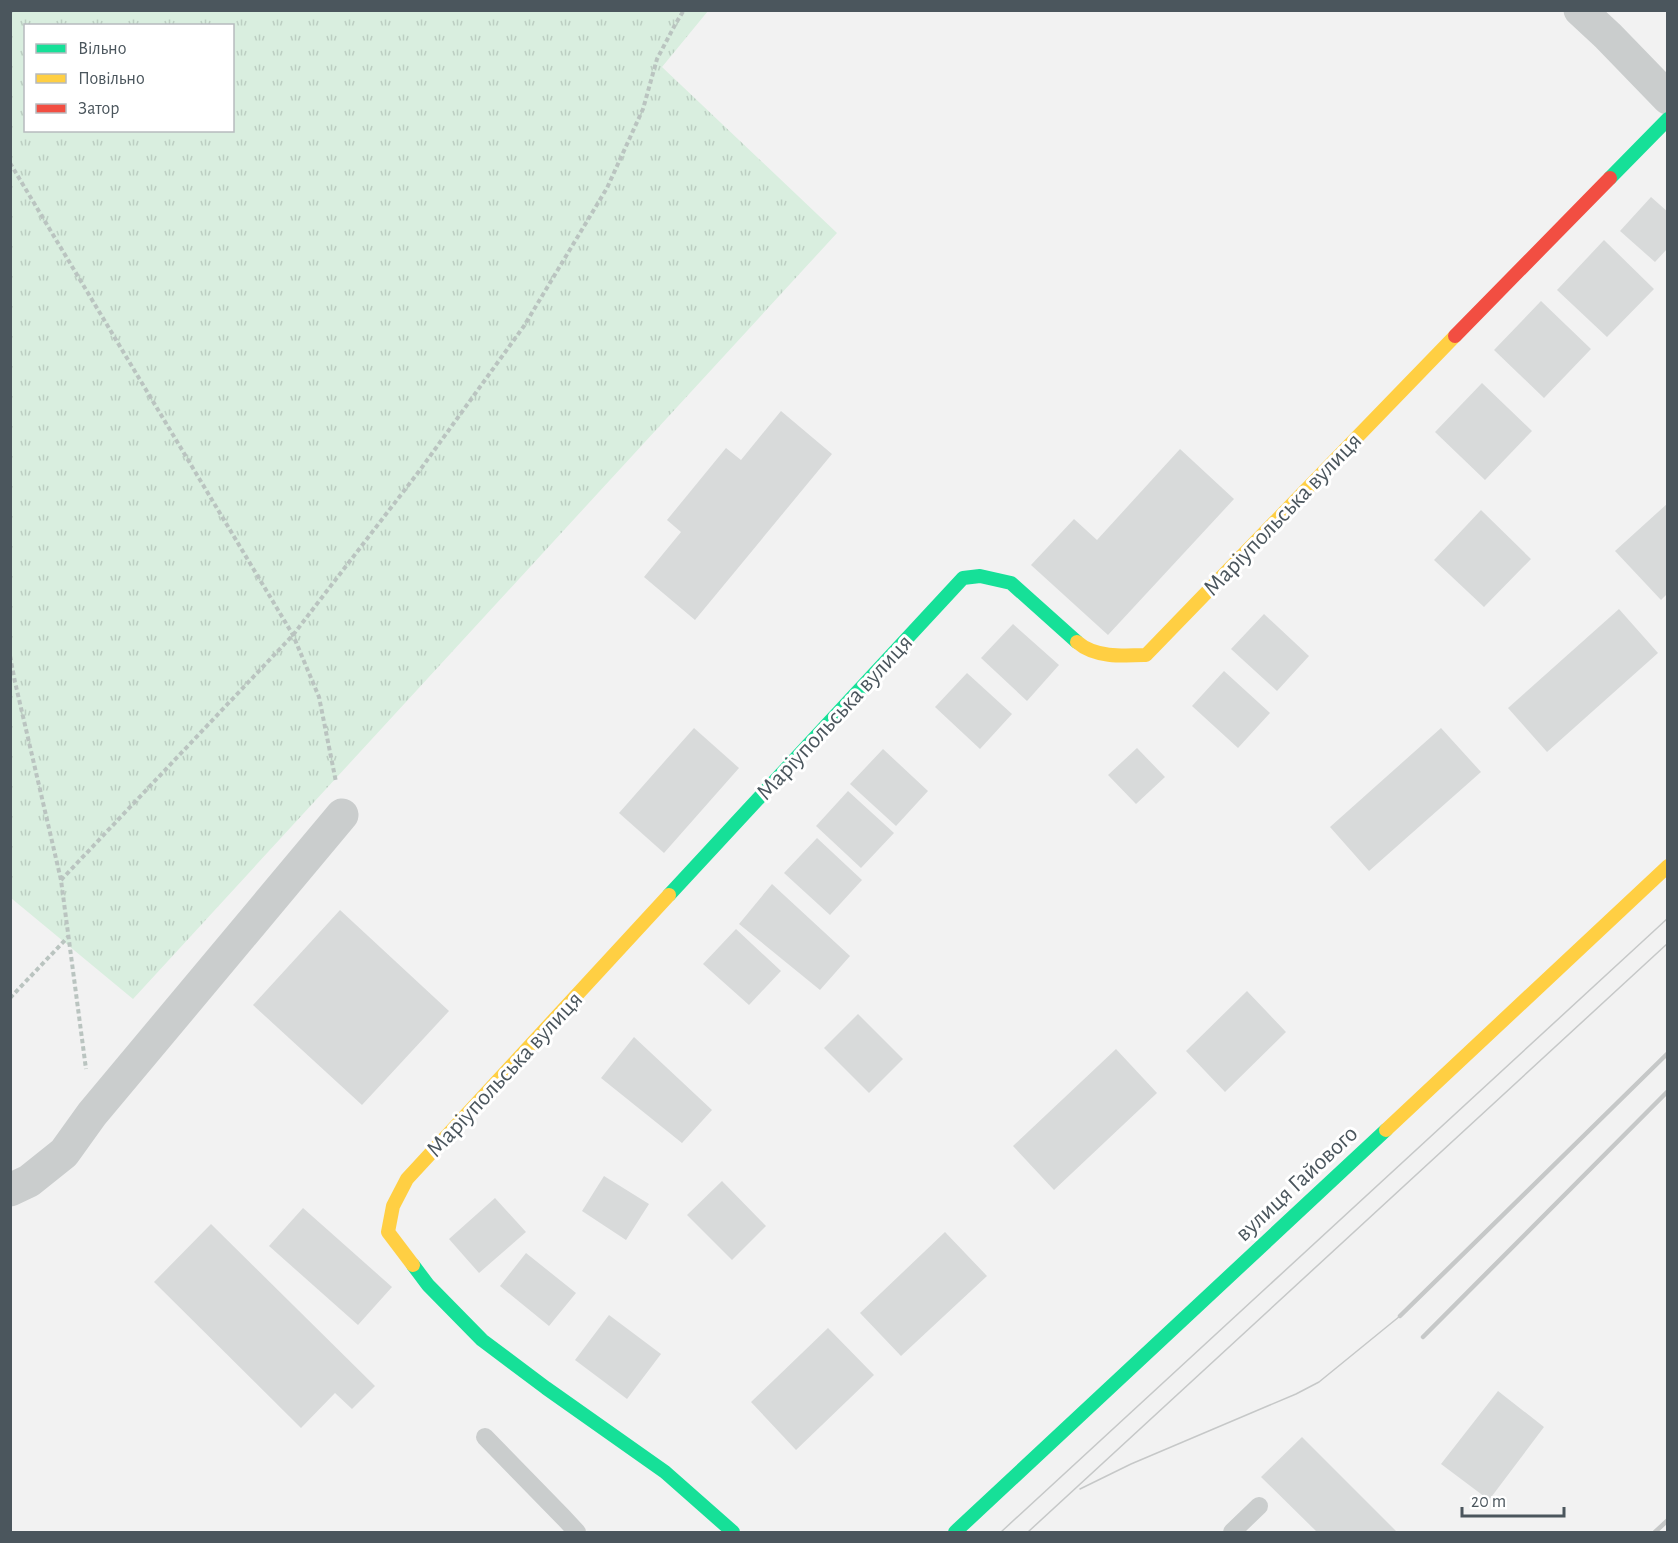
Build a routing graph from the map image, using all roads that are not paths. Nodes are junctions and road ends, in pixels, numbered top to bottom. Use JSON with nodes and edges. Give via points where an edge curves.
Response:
{"nodes":[{"id":1,"x":1580,"y":10,"type":"edge"},
{"id":2,"x":1668,"y":98,"type":"edge"},
{"id":3,"x":1668,"y":119,"type":"edge"},
{"id":4,"x":342,"y":815,"type":"road end"},
{"id":5,"x":1668,"y":866,"type":"edge"},
{"id":6,"x":10,"y":1190,"type":"edge"},
{"id":7,"x":485,"y":1437,"type":"dead end"},
{"id":8,"x":1259,"y":1506,"type":"dead end"},
{"id":9,"x":577,"y":1533,"type":"edge"},
{"id":10,"x":733,"y":1533,"type":"edge"},
{"id":11,"x":955,"y":1533,"type":"edge"},
{"id":12,"x":1232,"y":1533,"type":"edge"}],
"edges":[{"from":1,"to":2,"type":"street"},
{"from":3,"to":10,"type":"street","name":"Маріупольська вулиця","via":[[1146,655],[1113,656],[1083,647],[1011,584],[980,576],[963,578],[407,1179],[393,1206],[388,1232],[428,1285],[482,1340],[665,1472]]},
{"from":4,"to":6,"type":"street","via":[[92,1114],[64,1153]]},
{"from":5,"to":11,"type":"street","name":"вулиця Гайового"},
{"from":7,"to":9,"type":"lane"},
{"from":8,"to":12,"type":"lane"}]}
